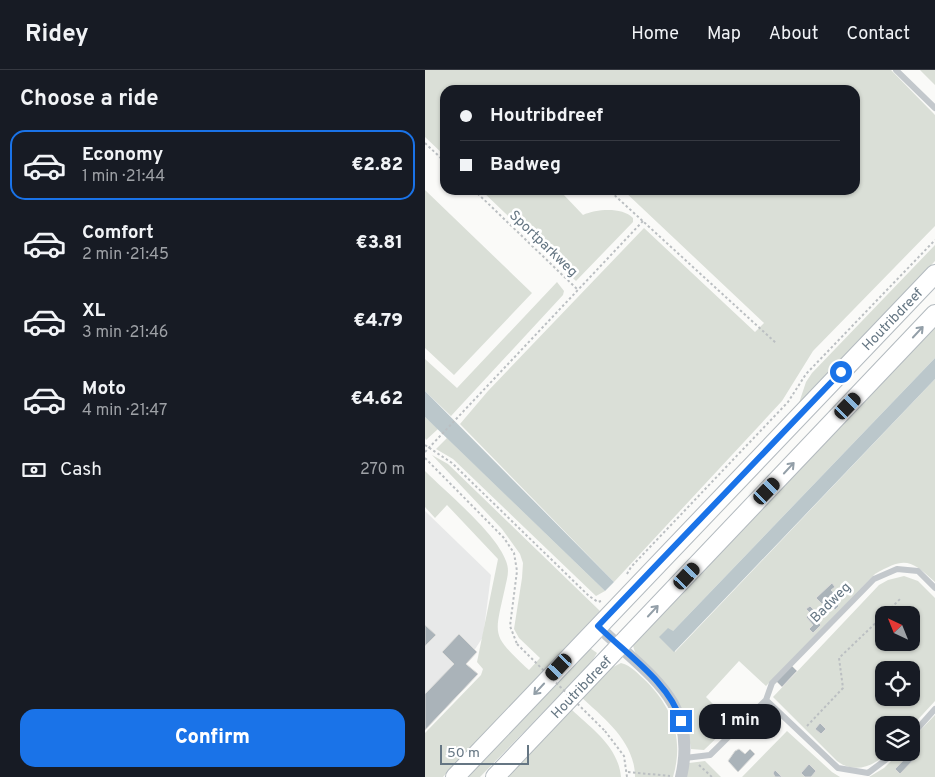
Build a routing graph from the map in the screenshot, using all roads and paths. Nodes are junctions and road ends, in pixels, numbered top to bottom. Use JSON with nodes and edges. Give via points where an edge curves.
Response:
{"nodes":[{"id":1,"x":896,"y":70,"type":"edge"},
{"id":2,"x":935,"y":108,"type":"edge"},
{"id":3,"x":425,"y":143,"type":"edge"},
{"id":4,"x":440,"y":157,"type":"edge"},
{"id":5,"x":479,"y":195,"type":"edge"},
{"id":6,"x":614,"y":195,"type":"edge"},
{"id":7,"x":643,"y":221,"type":"junction"},
{"id":8,"x":935,"y":240,"type":"edge"},
{"id":9,"x":935,"y":274,"type":"edge"},
{"id":10,"x":578,"y":290,"type":"junction"},
{"id":11,"x":935,"y":314,"type":"edge"},
{"id":12,"x":776,"y":343,"type":"dead end"},
{"id":13,"x":425,"y":446,"type":"edge"},
{"id":14,"x":427,"y":449,"type":"junction"},
{"id":15,"x":425,"y":452,"type":"edge"},
{"id":16,"x":425,"y":458,"type":"edge"},
{"id":17,"x":626,"y":576,"type":"dead end"},
{"id":18,"x":935,"y":588,"type":"edge"},
{"id":19,"x":900,"y":599,"type":"dead end"},
{"id":20,"x":607,"y":600,"type":"dead end"},
{"id":21,"x":893,"y":606,"type":"edge"},
{"id":22,"x":875,"y":624,"type":"edge"},
{"id":23,"x":598,"y":626,"type":"junction"},
{"id":24,"x":619,"y":647,"type":"junction"},
{"id":25,"x":766,"y":700,"type":"junction"},
{"id":26,"x":935,"y":709,"type":"edge"},
{"id":27,"x":920,"y":726,"type":"edge"},
{"id":28,"x":807,"y":727,"type":"dead end"},
{"id":29,"x":688,"y":758,"type":"junction"},
{"id":30,"x":884,"y":761,"type":"edge"},
{"id":31,"x":628,"y":772,"type":"junction"},
{"id":32,"x":455,"y":777,"type":"edge"},
{"id":33,"x":495,"y":777,"type":"edge"},
{"id":34,"x":627,"y":777,"type":"edge"},
{"id":35,"x":677,"y":777,"type":"edge"},
{"id":36,"x":712,"y":777,"type":"edge"}],
"edges":[{"from":1,"to":2,"type":"lane"},
{"from":3,"to":4,"type":"path"},
{"from":5,"to":10,"type":"path","name":"Sportparkweg"},
{"from":6,"to":7,"type":"path"},
{"from":7,"to":10,"type":"path"},
{"from":7,"to":12,"type":"path"},
{"from":8,"to":17,"type":"path","via":[[807,374],[789,402],[631,567]]},
{"from":9,"to":23,"type":"main road","name":"Houtribdreef"},
{"from":10,"to":14,"type":"path"},
{"from":24,"to":11,"type":"main road","name":"Houtribdreef","one_way":true},
{"from":13,"to":14,"type":"path"},
{"from":14,"to":15,"type":"path"},
{"from":14,"to":20,"type":"path","via":[[452,463],[589,596],[598,602]]},
{"from":16,"to":31,"type":"path","bridge":true,"via":[[504,538],[514,553],[517,571],[510,626],[517,644],[605,731],[624,756]]},
{"from":18,"to":25,"type":"lane","name":"Badweg","via":[[918,571],[897,569],[874,579],[772,683]]},
{"from":19,"to":21,"type":"path"},
{"from":22,"to":28,"type":"path","via":[[839,658],[843,688]]},
{"from":23,"to":24,"type":"street"},
{"from":23,"to":32,"type":"main road","name":"Houtribdreef","one_way":true},
{"from":24,"to":29,"type":"street","via":[[666,690],[677,707]]},
{"from":24,"to":33,"type":"main road","name":"Houtribdreef"},
{"from":25,"to":29,"type":"lane","name":"Badweg","via":[[710,755]]},
{"from":25,"to":30,"type":"lane","via":[[837,768],[869,772]]},
{"from":26,"to":27,"type":"lane"},
{"from":29,"to":35,"type":"street"},
{"from":29,"to":36,"type":"path"},
{"from":31,"to":34,"type":"path"},
{"from":31,"to":35,"type":"path"}]}
